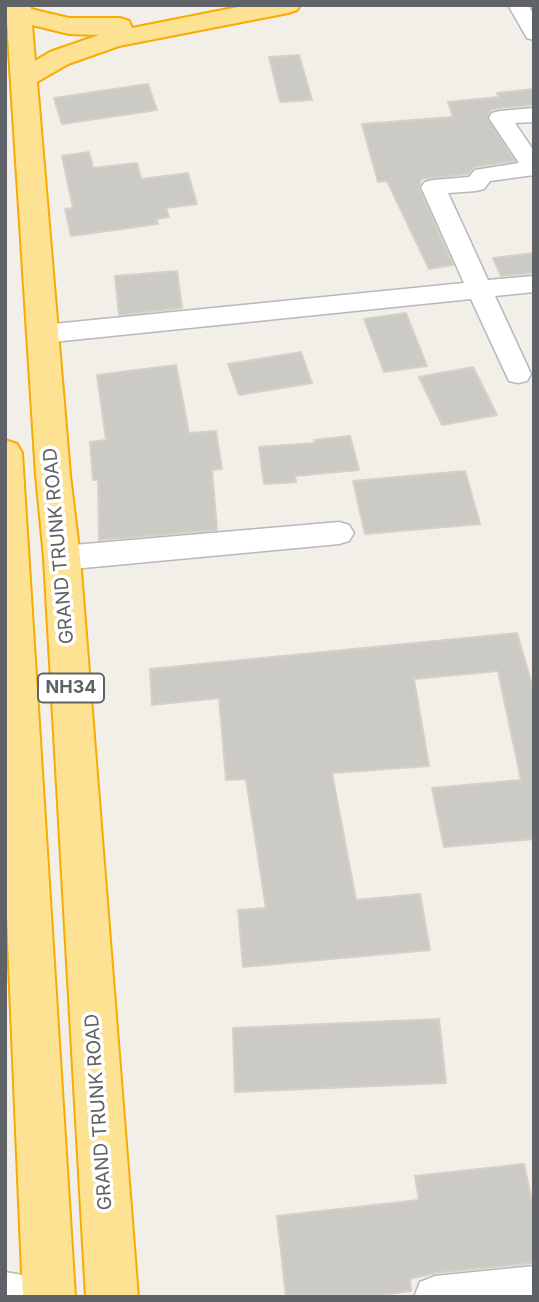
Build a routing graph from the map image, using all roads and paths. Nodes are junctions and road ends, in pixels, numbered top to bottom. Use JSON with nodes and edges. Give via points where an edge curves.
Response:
{"nodes":[{"id":1,"x":227,"y":5,"type":"edge"},
{"id":2,"x":288,"y":5,"type":"edge"},
{"id":3,"x":517,"y":5,"type":"edge"},
{"id":4,"x":13,"y":7,"type":"edge"},
{"id":5,"x":534,"y":34,"type":"edge"},
{"id":6,"x":23,"y":79,"type":"junction"},
{"id":7,"x":534,"y":115,"type":"edge"},
{"id":8,"x":534,"y":168,"type":"edge"},
{"id":9,"x":534,"y":284,"type":"edge"},
{"id":10,"x":480,"y":290,"type":"junction"},
{"id":11,"x":43,"y":334,"type":"junction"},
{"id":12,"x":518,"y":374,"type":"dead end"},
{"id":13,"x":5,"y":453,"type":"edge"},
{"id":14,"x":6,"y":468,"type":"edge"},
{"id":15,"x":339,"y":533,"type":"dead end"},
{"id":16,"x":62,"y":558,"type":"junction"},
{"id":17,"x":8,"y":574,"type":"edge"},
{"id":18,"x":13,"y":753,"type":"edge"},
{"id":19,"x":534,"y":1287,"type":"edge"},
{"id":20,"x":5,"y":1293,"type":"edge"},
{"id":21,"x":29,"y":1297,"type":"edge"},
{"id":22,"x":49,"y":1297,"type":"edge"},
{"id":23,"x":112,"y":1297,"type":"edge"},
{"id":24,"x":435,"y":1297,"type":"edge"}],
"edges":[{"from":1,"to":4,"type":"highway","via":[[92,28],[69,26]]},
{"from":2,"to":6,"type":"highway","via":[[113,39],[60,58]]},
{"from":3,"to":5,"type":"street"},
{"from":4,"to":6,"type":"highway","name":"GRAND TRUNK ROAD"},
{"from":6,"to":11,"type":"highway","name":"GRAND TRUNK ROAD","number":"NH34"},
{"from":7,"to":8,"type":"street","via":[[500,118]]},
{"from":8,"to":10,"type":"street","via":[[483,175],[476,184],[433,187]]},
{"from":9,"to":10,"type":"street"},
{"from":10,"to":11,"type":"street"},
{"from":10,"to":12,"type":"street"},
{"from":11,"to":16,"type":"highway","name":"GRAND TRUNK ROAD","number":"NH34"},
{"from":13,"to":14,"type":"highway","number":"NH34"},
{"from":14,"to":17,"type":"highway","number":"NH34"},
{"from":15,"to":16,"type":"street"},
{"from":16,"to":23,"type":"highway","name":"GRAND TRUNK ROAD","number":"NH34"},
{"from":17,"to":18,"type":"highway","number":"NH34"},
{"from":18,"to":22,"type":"highway","number":"NH34"},
{"from":19,"to":24,"type":"street"},
{"from":20,"to":21,"type":"street"}]}
